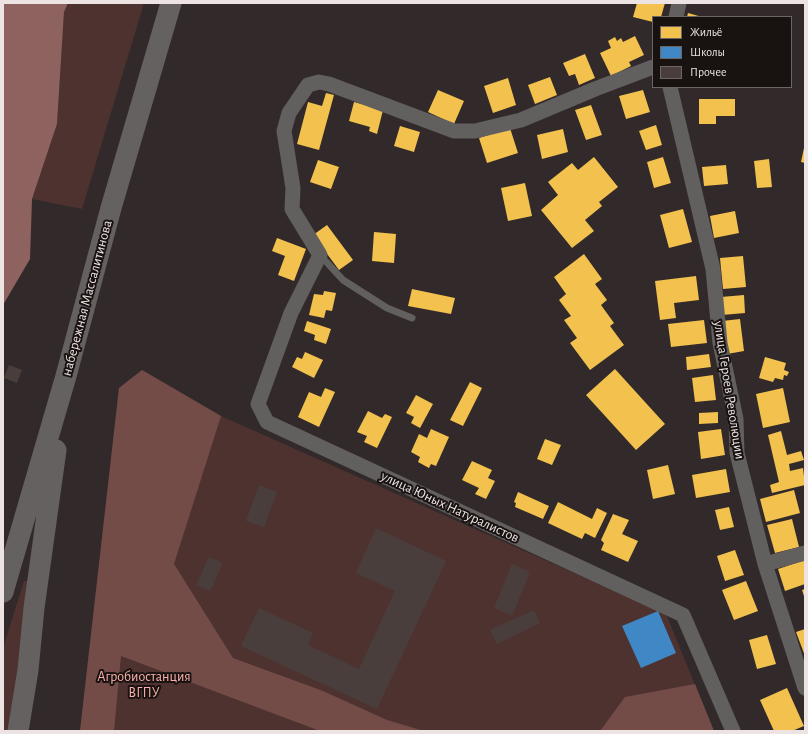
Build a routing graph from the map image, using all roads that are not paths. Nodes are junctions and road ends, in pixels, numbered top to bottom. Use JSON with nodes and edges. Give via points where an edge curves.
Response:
{"nodes":[{"id":1,"x":171,"y":3,"type":"edge"},
{"id":2,"x":679,"y":3,"type":"edge"},
{"id":3,"x":676,"y":16,"type":"edge"},
{"id":4,"x":652,"y":67,"type":"edge"},
{"id":5,"x":670,"y":88,"type":"edge"},
{"id":6,"x":320,"y":255,"type":"junction"},
{"id":7,"x":412,"y":318,"type":"dead end"},
{"id":8,"x":66,"y":376,"type":"junction"},
{"id":9,"x":805,"y":552,"type":"edge"},
{"id":10,"x":765,"y":564,"type":"junction"},
{"id":11,"x":3,"y":592,"type":"edge"},
{"id":12,"x":805,"y":688,"type":"edge"},
{"id":13,"x":18,"y":731,"type":"edge"},
{"id":14,"x":733,"y":731,"type":"edge"}],
"edges":[{"from":1,"to":8,"type":"main road","name":"набережная Массалитинова","via":[[111,208]]},
{"from":2,"to":3,"type":"street"},
{"from":4,"to":6,"type":"street","via":[[595,88],[521,120],[476,131],[454,131],[330,84],[319,82],[308,85],[289,113],[284,131],[293,188],[292,209]]},
{"from":5,"to":10,"type":"street","name":"улица Героев Революции","via":[[713,269],[720,343],[736,419],[737,453]]},
{"from":6,"to":7,"type":"lane","via":[[343,280],[387,308]]},
{"from":6,"to":14,"type":"street","name":"улица Юных Натуралистов","via":[[291,313],[258,404],[267,422],[683,615]]},
{"from":8,"to":11,"type":"main road","name":"набережная Массалитинова"},
{"from":8,"to":13,"type":"main road"},
{"from":9,"to":10,"type":"street"},
{"from":10,"to":12,"type":"street","name":"улица Героев Революции"}]}
